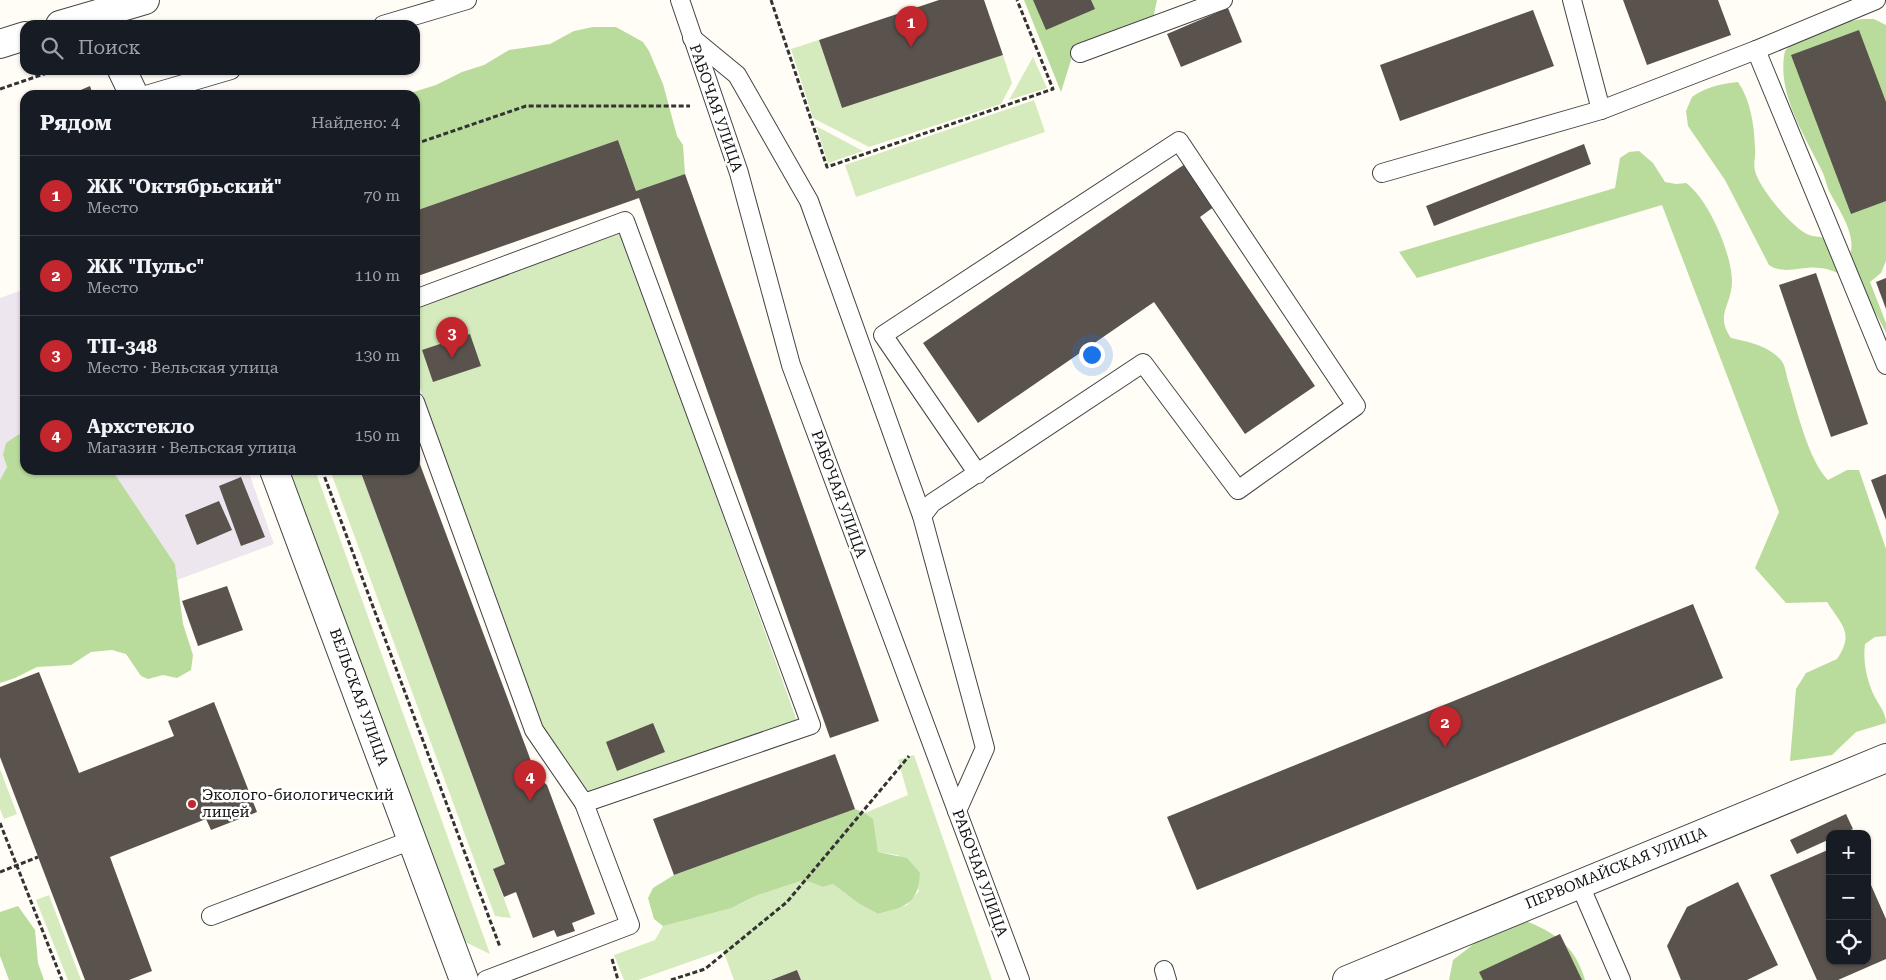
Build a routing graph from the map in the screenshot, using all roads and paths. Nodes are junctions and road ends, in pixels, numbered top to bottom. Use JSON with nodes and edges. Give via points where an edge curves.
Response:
{"nodes":[{"id":1,"x":145,"y":0,"type":"edge"},
{"id":2,"x":467,"y":0,"type":"edge"},
{"id":3,"x":680,"y":0,"type":"edge"},
{"id":4,"x":771,"y":0,"type":"edge"},
{"id":5,"x":1017,"y":0,"type":"edge"},
{"id":6,"x":1223,"y":0,"type":"edge"},
{"id":7,"x":1572,"y":0,"type":"edge"},
{"id":8,"x":1876,"y":0,"type":"edge"},
{"id":9,"x":94,"y":13,"type":"edge"},
{"id":10,"x":74,"y":20,"type":"edge"},
{"id":11,"x":400,"y":20,"type":"edge"},
{"id":12,"x":20,"y":38,"type":"edge"},
{"id":13,"x":692,"y":38,"type":"junction"},
{"id":14,"x":0,"y":44,"type":"edge"},
{"id":15,"x":1756,"y":50,"type":"junction"},
{"id":16,"x":1080,"y":53,"type":"dead end"},
{"id":17,"x":41,"y":75,"type":"edge"},
{"id":18,"x":124,"y":75,"type":"edge"},
{"id":19,"x":214,"y":75,"type":"edge"},
{"id":20,"x":0,"y":89,"type":"edge"},
{"id":21,"x":132,"y":90,"type":"edge"},
{"id":22,"x":163,"y":90,"type":"edge"},
{"id":23,"x":715,"y":106,"type":"junction"},
{"id":24,"x":1601,"y":110,"type":"junction"},
{"id":25,"x":420,"y":142,"type":"edge"},
{"id":26,"x":1382,"y":173,"type":"dead end"},
{"id":27,"x":420,"y":297,"type":"edge"},
{"id":28,"x":1886,"y":366,"type":"edge"},
{"id":29,"x":420,"y":416,"type":"edge"},
{"id":30,"x":978,"y":474,"type":"junction"},
{"id":31,"x":276,"y":475,"type":"edge"},
{"id":32,"x":324,"y":475,"type":"edge"},
{"id":33,"x":922,"y":516,"type":"junction"},
{"id":34,"x":915,"y":750,"type":"dead end"},
{"id":35,"x":1886,"y":758,"type":"edge"},
{"id":36,"x":584,"y":803,"type":"junction"},
{"id":37,"x":957,"y":811,"type":"junction"},
{"id":38,"x":0,"y":823,"type":"edge"},
{"id":39,"x":412,"y":840,"type":"junction"},
{"id":40,"x":38,"y":857,"type":"dead end"},
{"id":41,"x":17,"y":865,"type":"junction"},
{"id":42,"x":0,"y":872,"type":"edge"},
{"id":43,"x":1579,"y":883,"type":"junction"},
{"id":44,"x":211,"y":916,"type":"dead end"},
{"id":45,"x":509,"y":971,"type":"junction"},
{"id":46,"x":1375,"y":974,"type":"edge"},
{"id":47,"x":62,"y":980,"type":"edge"},
{"id":48,"x":464,"y":980,"type":"edge"},
{"id":49,"x":486,"y":980,"type":"edge"},
{"id":50,"x":671,"y":980,"type":"edge"},
{"id":51,"x":1020,"y":980,"type":"edge"},
{"id":52,"x":1347,"y":980,"type":"edge"},
{"id":53,"x":1621,"y":980,"type":"edge"}],
"edges":[{"from":1,"to":9,"type":"street"},
{"from":2,"to":11,"type":"lane"},
{"from":3,"to":13,"type":"lane","name":"РАБОЧАЯ УЛИЦА"},
{"from":4,"to":5,"type":"path","via":[[826,167],[1053,89]]},
{"from":6,"to":16,"type":"lane"},
{"from":7,"to":24,"type":"lane"},
{"from":8,"to":15,"type":"lane"},
{"from":9,"to":10,"type":"street"},
{"from":12,"to":14,"type":"street"},
{"from":13,"to":23,"type":"lane","name":"РАБОЧАЯ УЛИЦА"},
{"from":13,"to":33,"type":"lane","via":[[737,75],[809,201]]},
{"from":15,"to":24,"type":"lane"},
{"from":15,"to":28,"type":"lane"},
{"from":17,"to":20,"type":"path"},
{"from":18,"to":21,"type":"street"},
{"from":19,"to":22,"type":"lane"},
{"from":23,"to":25,"type":"path","via":[[526,106]]},
{"from":23,"to":37,"type":"lane","name":"РАБОЧАЯ УЛИЦА","via":[[739,173],[790,365]]},
{"from":24,"to":26,"type":"lane"},
{"from":27,"to":36,"type":"lane","via":[[625,221],[811,725]]},
{"from":29,"to":36,"type":"lane","via":[[534,730]]},
{"from":30,"to":30,"type":"lane","via":[[1143,363],[1238,490],[1356,406],[1179,141],[884,335]]},
{"from":30,"to":33,"type":"lane","via":[[932,503]]},
{"from":31,"to":39,"type":"street","name":"ВЕЛЬСКАЯ УЛИЦА"},
{"from":32,"to":45,"type":"path"},
{"from":33,"to":37,"type":"lane","via":[[985,748]]},
{"from":34,"to":50,"type":"path","via":[[787,902],[705,969]]},
{"from":35,"to":43,"type":"street","name":"ПЕРВОМАЙСКАЯ УЛИЦА"},
{"from":36,"to":45,"type":"lane","via":[[630,926]]},
{"from":37,"to":51,"type":"lane","name":"РАБОЧАЯ УЛИЦА"},
{"from":38,"to":41,"type":"path"},
{"from":39,"to":44,"type":"lane"},
{"from":39,"to":48,"type":"street","name":"ВЕЛЬСКАЯ УЛИЦА"},
{"from":40,"to":41,"type":"path"},
{"from":41,"to":42,"type":"path"},
{"from":41,"to":47,"type":"path"},
{"from":43,"to":46,"type":"street","name":"ПЕРВОМАЙСКАЯ УЛИЦА"},
{"from":43,"to":53,"type":"lane"},
{"from":45,"to":49,"type":"lane"},
{"from":46,"to":52,"type":"street","name":"ПЕРВОМАЙСКАЯ УЛИЦА"}]}
